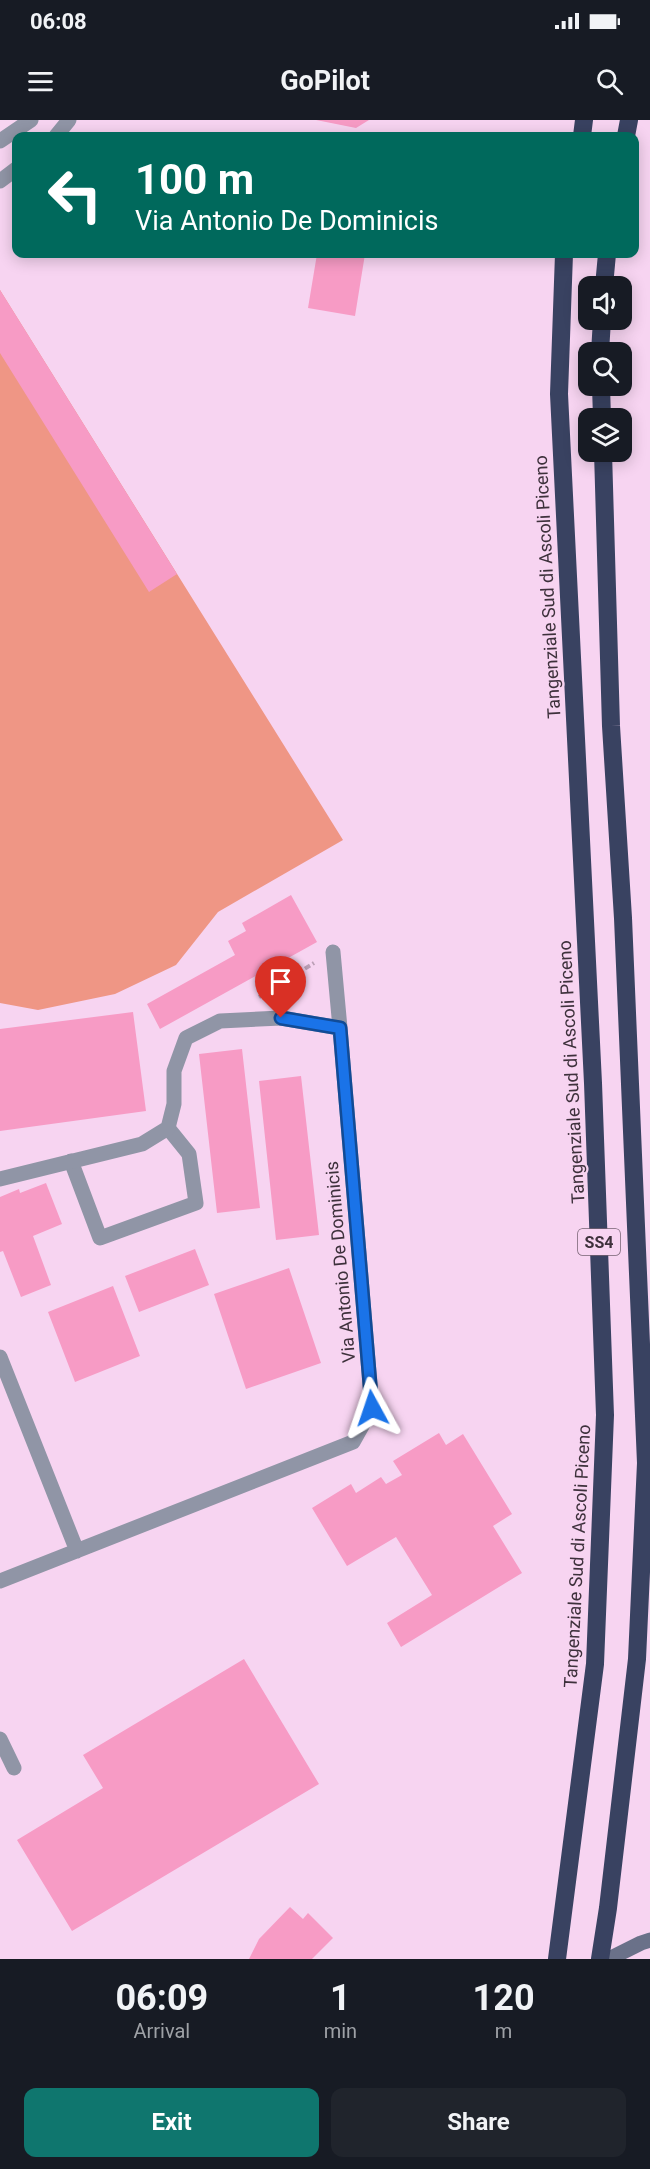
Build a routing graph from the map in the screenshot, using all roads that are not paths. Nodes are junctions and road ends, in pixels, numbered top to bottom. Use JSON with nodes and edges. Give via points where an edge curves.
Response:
{"nodes":[{"id":1,"x":32,"y":120,"type":"edge"},
{"id":2,"x":69,"y":120,"type":"edge"},
{"id":3,"x":14,"y":132,"type":"edge"},
{"id":4,"x":59,"y":132,"type":"edge"},
{"id":5,"x":564,"y":258,"type":"edge"},
{"id":6,"x":606,"y":258,"type":"edge"},
{"id":7,"x":605,"y":276,"type":"edge"},
{"id":8,"x":603,"y":462,"type":"edge"},
{"id":9,"x":333,"y":952,"type":"road end"},
{"id":10,"x":340,"y":1028,"type":"junction"},
{"id":11,"x":168,"y":1128,"type":"junction"},
{"id":12,"x":71,"y":1161,"type":"junction"},
{"id":13,"x":0,"y":1179,"type":"edge"},
{"id":14,"x":0,"y":1357,"type":"edge"},
{"id":15,"x":77,"y":1551,"type":"junction"},
{"id":16,"x":0,"y":1581,"type":"edge"},
{"id":17,"x":0,"y":1739,"type":"edge"},
{"id":18,"x":14,"y":1768,"type":"dead end"},
{"id":19,"x":650,"y":1940,"type":"edge"},
{"id":20,"x":557,"y":1959,"type":"edge"},
{"id":21,"x":600,"y":1959,"type":"edge"},
{"id":22,"x":609,"y":1959,"type":"edge"}],
"edges":[{"from":1,"to":3,"type":"street"},
{"from":2,"to":4,"type":"street"},
{"from":5,"to":20,"type":"highway","name":"Tangenziale Sud di Ascoli Piceno","number":"SS4","via":[[559,394],[605,1415],[595,1664]]},
{"from":6,"to":7,"type":"highway"},
{"from":8,"to":21,"type":"highway","number":"SS4","via":[[611,726],[624,930],[646,1463],[637,1659]]},
{"from":9,"to":10,"type":"street","name":"Via Antonio De Dominicis"},
{"from":10,"to":11,"type":"street","via":[[281,1018],[220,1021],[186,1038],[174,1071],[174,1104]]},
{"from":10,"to":15,"type":"street","name":"Via Antonio De Dominicis","via":[[372,1408],[353,1442]]},
{"from":11,"to":12,"type":"street","via":[[142,1144]]},
{"from":11,"to":12,"type":"street","via":[[189,1154],[196,1203],[100,1238]]},
{"from":12,"to":13,"type":"street"},
{"from":14,"to":15,"type":"street"},
{"from":15,"to":16,"type":"street","name":"Via Antonio De Dominicis"},
{"from":17,"to":18,"type":"street"},
{"from":19,"to":22,"type":"street"}]}
